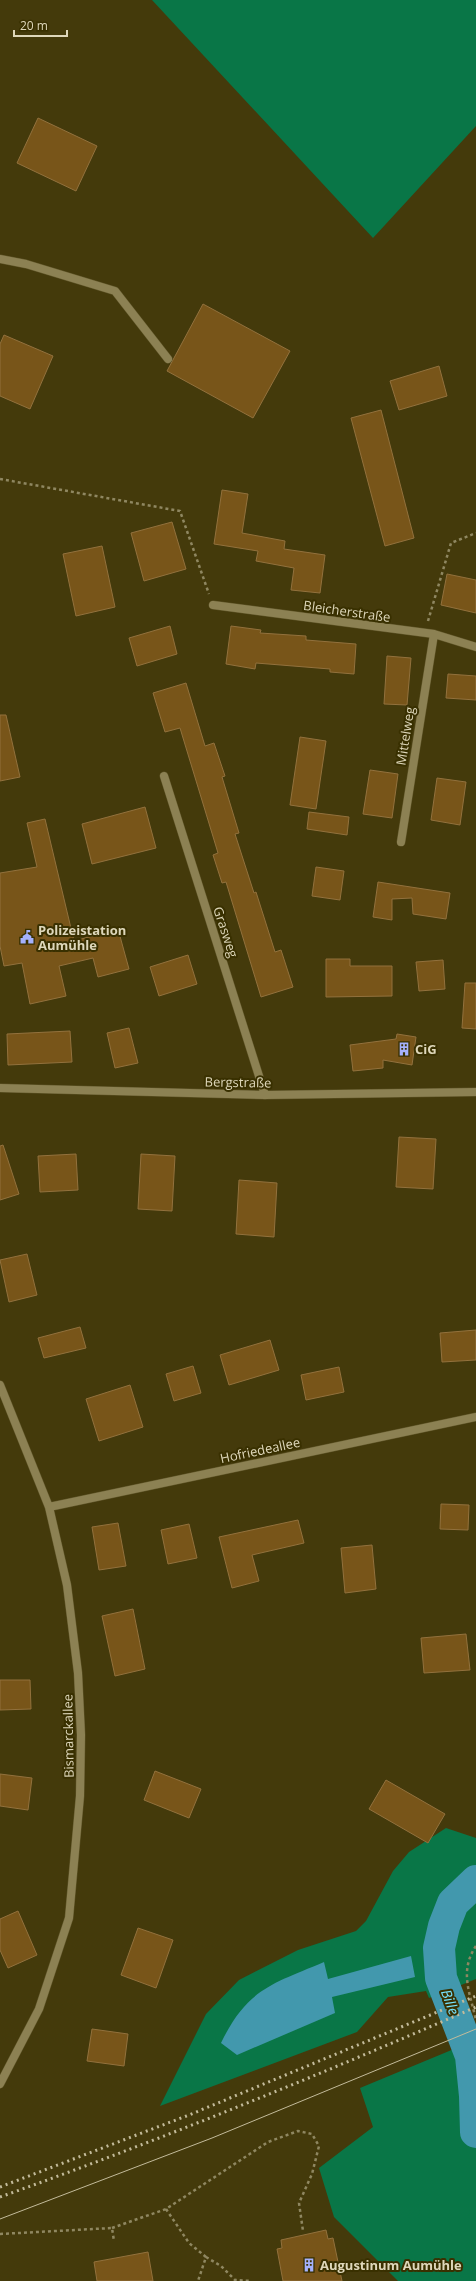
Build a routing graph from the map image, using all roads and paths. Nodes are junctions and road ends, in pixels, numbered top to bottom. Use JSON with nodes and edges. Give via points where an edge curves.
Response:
{"nodes":[{"id":1,"x":0,"y":259,"type":"edge"},
{"id":2,"x":168,"y":359,"type":"dead end"},
{"id":3,"x":0,"y":479,"type":"edge"},
{"id":4,"x":476,"y":533,"type":"edge"},
{"id":5,"x":213,"y":605,"type":"joint"},
{"id":6,"x":424,"y":633,"type":"junction"},
{"id":7,"x":434,"y":634,"type":"junction"},
{"id":8,"x":476,"y":647,"type":"edge"},
{"id":9,"x":164,"y":776,"type":"dead end"},
{"id":10,"x":401,"y":842,"type":"dead end"},
{"id":11,"x":0,"y":1088,"type":"edge"},
{"id":12,"x":476,"y":1092,"type":"edge"},
{"id":13,"x":265,"y":1095,"type":"junction"},
{"id":14,"x":0,"y":1385,"type":"edge"},
{"id":15,"x":476,"y":1417,"type":"edge"},
{"id":16,"x":50,"y":1507,"type":"junction"},
{"id":17,"x":476,"y":1946,"type":"edge"},
{"id":18,"x":476,"y":2020,"type":"edge"},
{"id":19,"x":0,"y":2084,"type":"edge"},
{"id":20,"x":166,"y":2209,"type":"junction"},
{"id":21,"x":112,"y":2228,"type":"junction"},
{"id":22,"x":302,"y":2230,"type":"dead end"},
{"id":23,"x":0,"y":2234,"type":"edge"},
{"id":24,"x":114,"y":2241,"type":"dead end"},
{"id":25,"x":206,"y":2257,"type":"junction"},
{"id":26,"x":198,"y":2281,"type":"edge"},
{"id":27,"x":235,"y":2281,"type":"edge"},
{"id":28,"x":251,"y":2281,"type":"edge"}],
"edges":[{"from":1,"to":2,"type":"street","via":[[26,264],[116,291]]},
{"from":3,"to":5,"type":"path","via":[[180,511]]},
{"from":4,"to":6,"type":"path","via":[[451,543]]},
{"from":5,"to":6,"type":"street","name":"Bleicherstraße"},
{"from":6,"to":7,"type":"street","name":"Bleicherstraße"},
{"from":7,"to":8,"type":"street","name":"Bleicherstraße"},
{"from":7,"to":10,"type":"street","name":"Mittelweg"},
{"from":9,"to":13,"type":"street","name":"Grasweg"},
{"from":11,"to":13,"type":"street","name":"Bergstraße"},
{"from":12,"to":13,"type":"street","name":"Bergstraße"},
{"from":14,"to":16,"type":"street","name":"Bismarckallee"},
{"from":15,"to":16,"type":"street","name":"Hofriedeallee"},
{"from":16,"to":19,"type":"street","name":"Bismarckallee","via":[[68,1585],[78,1673],[80,1796],[69,1918],[38,2009]]},
{"from":17,"to":18,"type":"path","via":[[468,1958],[467,1978]]},
{"from":20,"to":21,"type":"path"},
{"from":20,"to":22,"type":"path","via":[[268,2142],[298,2131],[312,2134],[319,2146],[312,2174],[298,2204]]},
{"from":20,"to":25,"type":"path","via":[[188,2243]]},
{"from":21,"to":23,"type":"path"},
{"from":21,"to":24,"type":"path"},
{"from":25,"to":26,"type":"path"},
{"from":25,"to":27,"type":"path","via":[[221,2266]]},
{"from":27,"to":28,"type":"path"}]}
